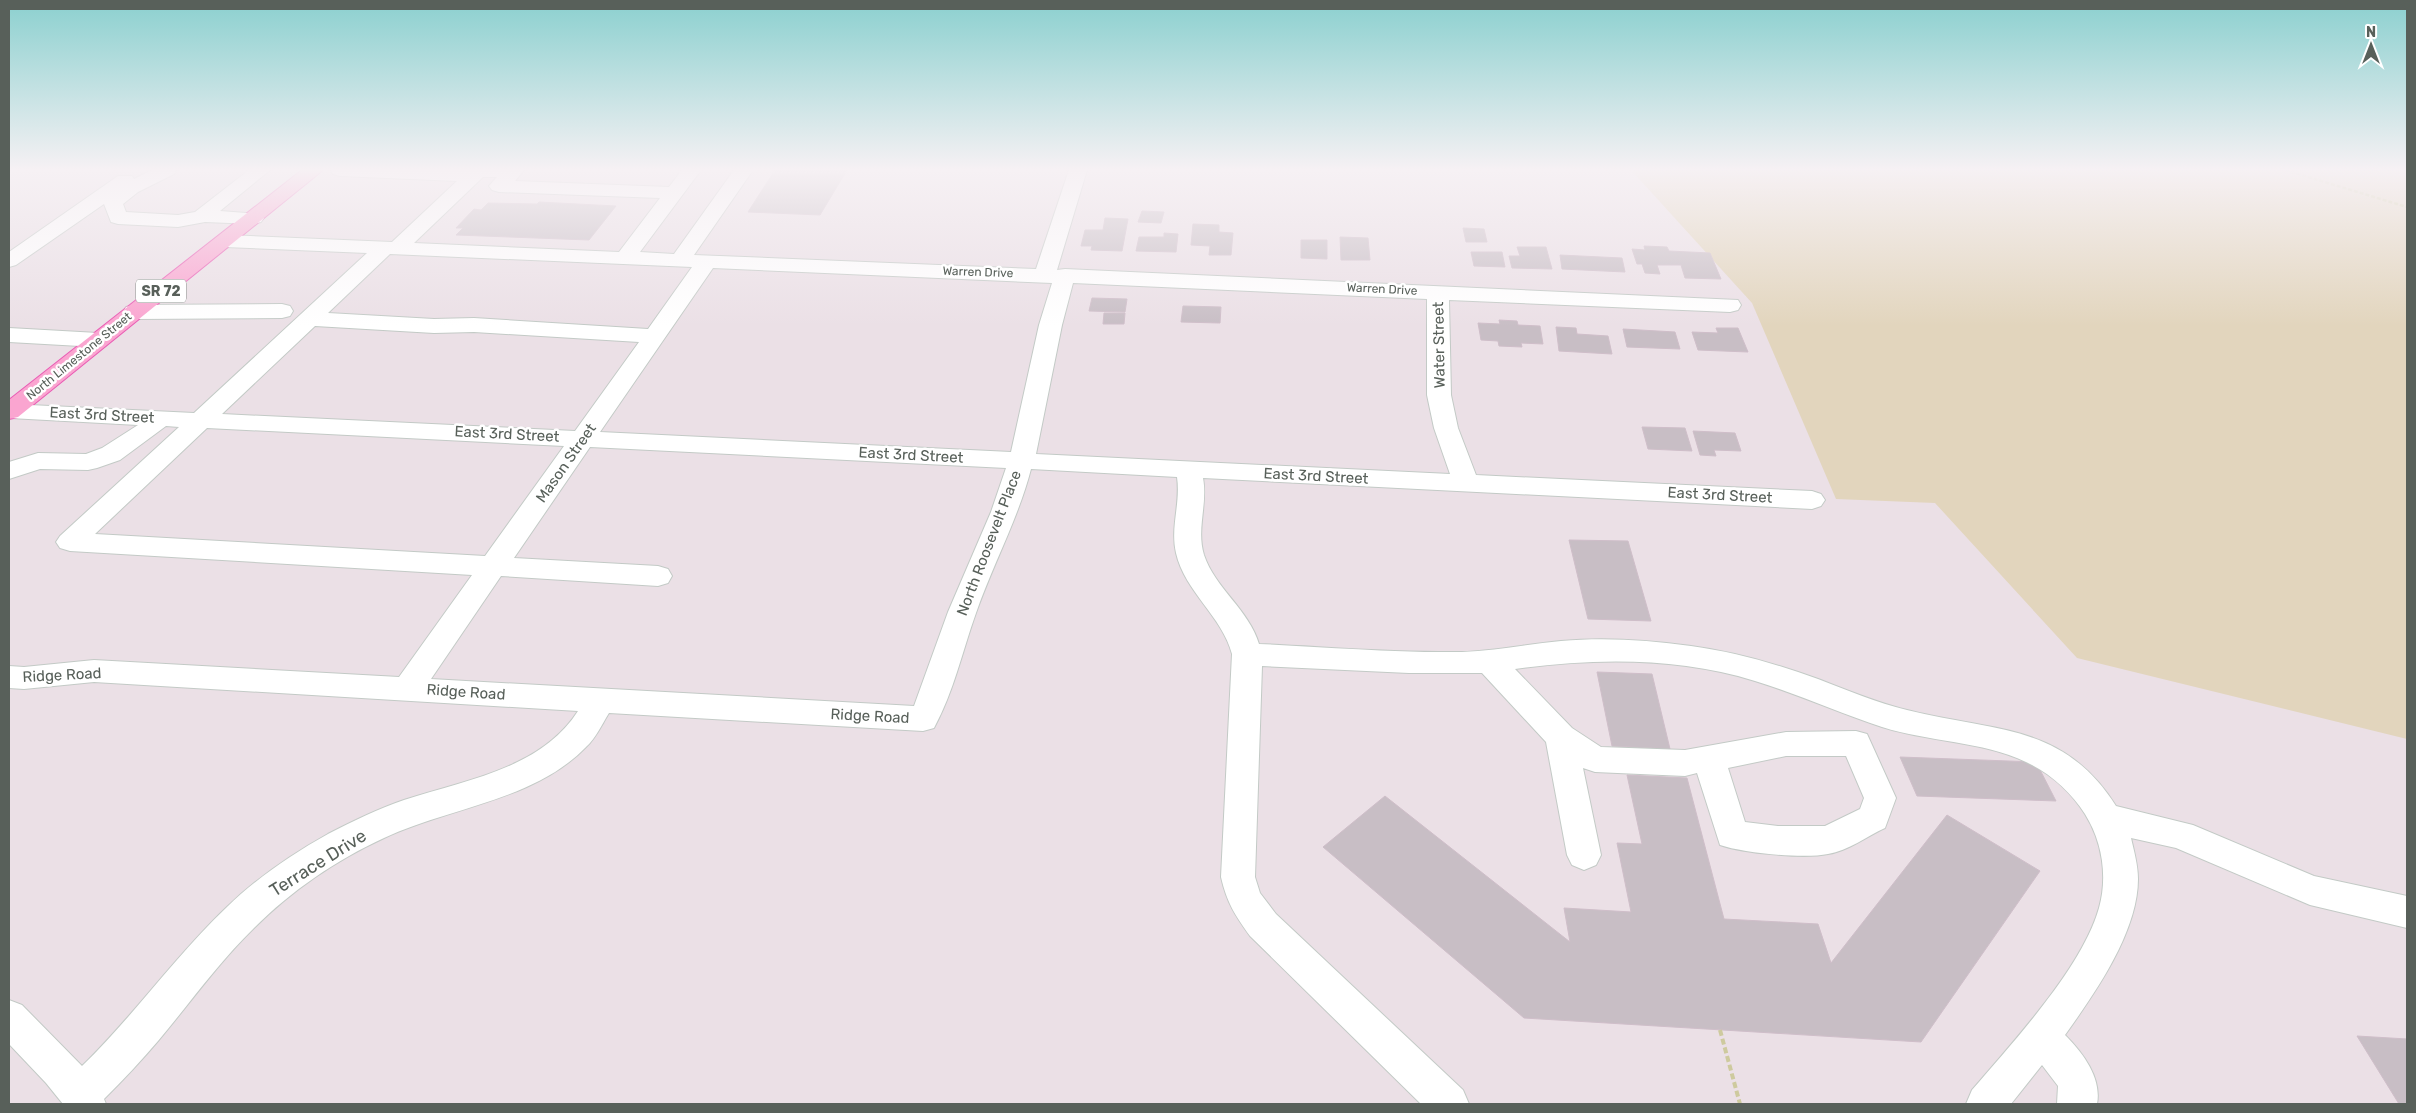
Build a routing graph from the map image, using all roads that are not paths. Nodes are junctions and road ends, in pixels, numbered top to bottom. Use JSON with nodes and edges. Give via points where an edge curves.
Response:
{"nodes":[{"id":1,"x":65,"y":222,"type":"edge"},
{"id":2,"x":249,"y":222,"type":"edge"},
{"id":3,"x":420,"y":222,"type":"edge"},
{"id":4,"x":652,"y":222,"type":"edge"},
{"id":5,"x":707,"y":222,"type":"edge"},
{"id":6,"x":1067,"y":222,"type":"edge"},
{"id":7,"x":226,"y":241,"type":"junction"},
{"id":8,"x":391,"y":248,"type":"junction"},
{"id":9,"x":625,"y":258,"type":"junction"},
{"id":10,"x":680,"y":260,"type":"junction"},
{"id":11,"x":9,"y":261,"type":"edge"},
{"id":12,"x":707,"y":261,"type":"junction"},
{"id":13,"x":1055,"y":275,"type":"junction"},
{"id":14,"x":1438,"y":292,"type":"junction"},
{"id":15,"x":1730,"y":305,"type":"dead end"},
{"id":16,"x":282,"y":311,"type":"dead end"},
{"id":17,"x":134,"y":312,"type":"junction"},
{"id":18,"x":308,"y":319,"type":"junction"},
{"id":19,"x":9,"y":335,"type":"edge"},
{"id":20,"x":655,"y":336,"type":"junction"},
{"id":21,"x":98,"y":340,"type":"junction"},
{"id":22,"x":9,"y":411,"type":"edge"},
{"id":23,"x":161,"y":418,"type":"junction"},
{"id":24,"x":201,"y":420,"type":"junction"},
{"id":25,"x":583,"y":438,"type":"junction"},
{"id":26,"x":1020,"y":460,"type":"junction"},
{"id":27,"x":1189,"y":469,"type":"junction"},
{"id":28,"x":9,"y":471,"type":"edge"},
{"id":29,"x":1466,"y":483,"type":"junction"},
{"id":30,"x":1812,"y":500,"type":"dead end"},
{"id":31,"x":495,"y":565,"type":"junction"},
{"id":32,"x":658,"y":576,"type":"dead end"},
{"id":33,"x":1247,"y":654,"type":"junction"},
{"id":34,"x":1489,"y":661,"type":"junction"},
{"id":35,"x":14,"y":683,"type":"edge"},
{"id":36,"x":408,"y":688,"type":"junction"},
{"id":37,"x":601,"y":700,"type":"junction"},
{"id":38,"x":1872,"y":710,"type":"junction"},
{"id":39,"x":923,"y":719,"type":"joint"},
{"id":40,"x":1561,"y":737,"type":"junction"},
{"id":41,"x":1856,"y":743,"type":"junction"},
{"id":42,"x":1709,"y":759,"type":"junction"},
{"id":43,"x":2106,"y":818,"type":"junction"},
{"id":44,"x":1584,"y":855,"type":"dead end"},
{"id":45,"x":2407,"y":912,"type":"edge"},
{"id":46,"x":9,"y":1018,"type":"edge"},
{"id":47,"x":2040,"y":1037,"type":"junction"},
{"id":48,"x":83,"y":1099,"type":"edge"},
{"id":49,"x":1449,"y":1104,"type":"edge"},
{"id":50,"x":1986,"y":1104,"type":"edge"},
{"id":51,"x":2077,"y":1104,"type":"edge"}],
"edges":[{"from":1,"to":11,"type":"street"},
{"from":2,"to":7,"type":"main road","name":"North Limestone Street","number":"SR 72"},
{"from":3,"to":8,"type":"street"},
{"from":4,"to":9,"type":"street"},
{"from":5,"to":10,"type":"street"},
{"from":6,"to":13,"type":"street","name":"North Roosevelt Place"},
{"from":7,"to":8,"type":"street","name":"Warren Drive"},
{"from":7,"to":17,"type":"main road","name":"North Limestone Street","number":"SR 72"},
{"from":8,"to":9,"type":"street","name":"Warren Drive"},
{"from":8,"to":18,"type":"street"},
{"from":9,"to":10,"type":"street","name":"Warren Drive"},
{"from":10,"to":12,"type":"street","name":"Warren Drive"},
{"from":12,"to":13,"type":"street","name":"Warren Drive"},
{"from":12,"to":20,"type":"street","name":"Mason Street"},
{"from":13,"to":14,"type":"street","name":"Warren Drive"},
{"from":13,"to":26,"type":"street","name":"North Roosevelt Place","via":[[1055,304]]},
{"from":14,"to":15,"type":"street","name":"Warren Drive"},
{"from":14,"to":29,"type":"street","name":"Water Street","via":[[1439,395],[1446,428]]},
{"from":16,"to":17,"type":"street"},
{"from":17,"to":21,"type":"main road","name":"North Limestone Street","number":"SR 72"},
{"from":18,"to":20,"type":"street"},
{"from":18,"to":24,"type":"street"},
{"from":19,"to":21,"type":"street"},
{"from":20,"to":25,"type":"street","name":"Mason Street"},
{"from":21,"to":22,"type":"main road","name":"North Limestone Street","number":"SR 72"},
{"from":22,"to":23,"type":"street","name":"East 3rd Street"},
{"from":23,"to":24,"type":"street","name":"East 3rd Street"},
{"from":23,"to":28,"type":"street","via":[[112,454],[88,462],[38,461]]},
{"from":24,"to":25,"type":"street","name":"East 3rd Street"},
{"from":24,"to":31,"type":"street","via":[[70,542]]},
{"from":25,"to":26,"type":"street","name":"East 3rd Street"},
{"from":25,"to":31,"type":"street","name":"Mason Street"},
{"from":26,"to":27,"type":"street","name":"East 3rd Street"},
{"from":26,"to":39,"type":"street","name":"North Roosevelt Place","via":[[1004,511],[962,613],[935,697]]},
{"from":27,"to":29,"type":"street","name":"East 3rd Street"},
{"from":27,"to":33,"type":"street","via":[[1193,494],[1187,531],[1190,554],[1200,577],[1242,636]]},
{"from":29,"to":30,"type":"street","name":"East 3rd Street"},
{"from":31,"to":32,"type":"street"},
{"from":31,"to":36,"type":"street","name":"Mason Street"},
{"from":33,"to":34,"type":"street","via":[[1464,663]]},
{"from":33,"to":49,"type":"street","via":[[1238,877],[1244,900],[1263,925]]},
{"from":34,"to":38,"type":"street","via":[[1574,651],[1622,650],[1680,655],[1773,674]]},
{"from":34,"to":40,"type":"street"},
{"from":35,"to":36,"type":"street","name":"Ridge Road","via":[[94,671]]},
{"from":36,"to":37,"type":"street","name":"Ridge Road"},
{"from":37,"to":39,"type":"street","name":"Ridge Road"},
{"from":37,"to":48,"type":"street","name":"Terrace Drive","via":[[576,738],[558,754],[532,769],[362,833],[277,886],[220,939]]},
{"from":38,"to":41,"type":"street"},
{"from":38,"to":43,"type":"street","via":[[1905,722],[1990,737],[2030,750],[2069,774],[2094,799]]},
{"from":40,"to":42,"type":"street","via":[[1595,760],[1685,763]]},
{"from":40,"to":44,"type":"street"},
{"from":41,"to":42,"type":"street","via":[[1786,744]]},
{"from":41,"to":42,"type":"street","via":[[1880,798],[1873,818],[1828,840],[1778,840],[1732,834]]},
{"from":43,"to":45,"type":"street","via":[[2181,834],[2310,890]]},
{"from":43,"to":47,"type":"street","via":[[2119,853],[2122,882],[2114,921],[2095,960]]},
{"from":46,"to":48,"type":"street"},
{"from":47,"to":50,"type":"street"},
{"from":47,"to":51,"type":"street","via":[[2069,1067],[2078,1086]]}]}
